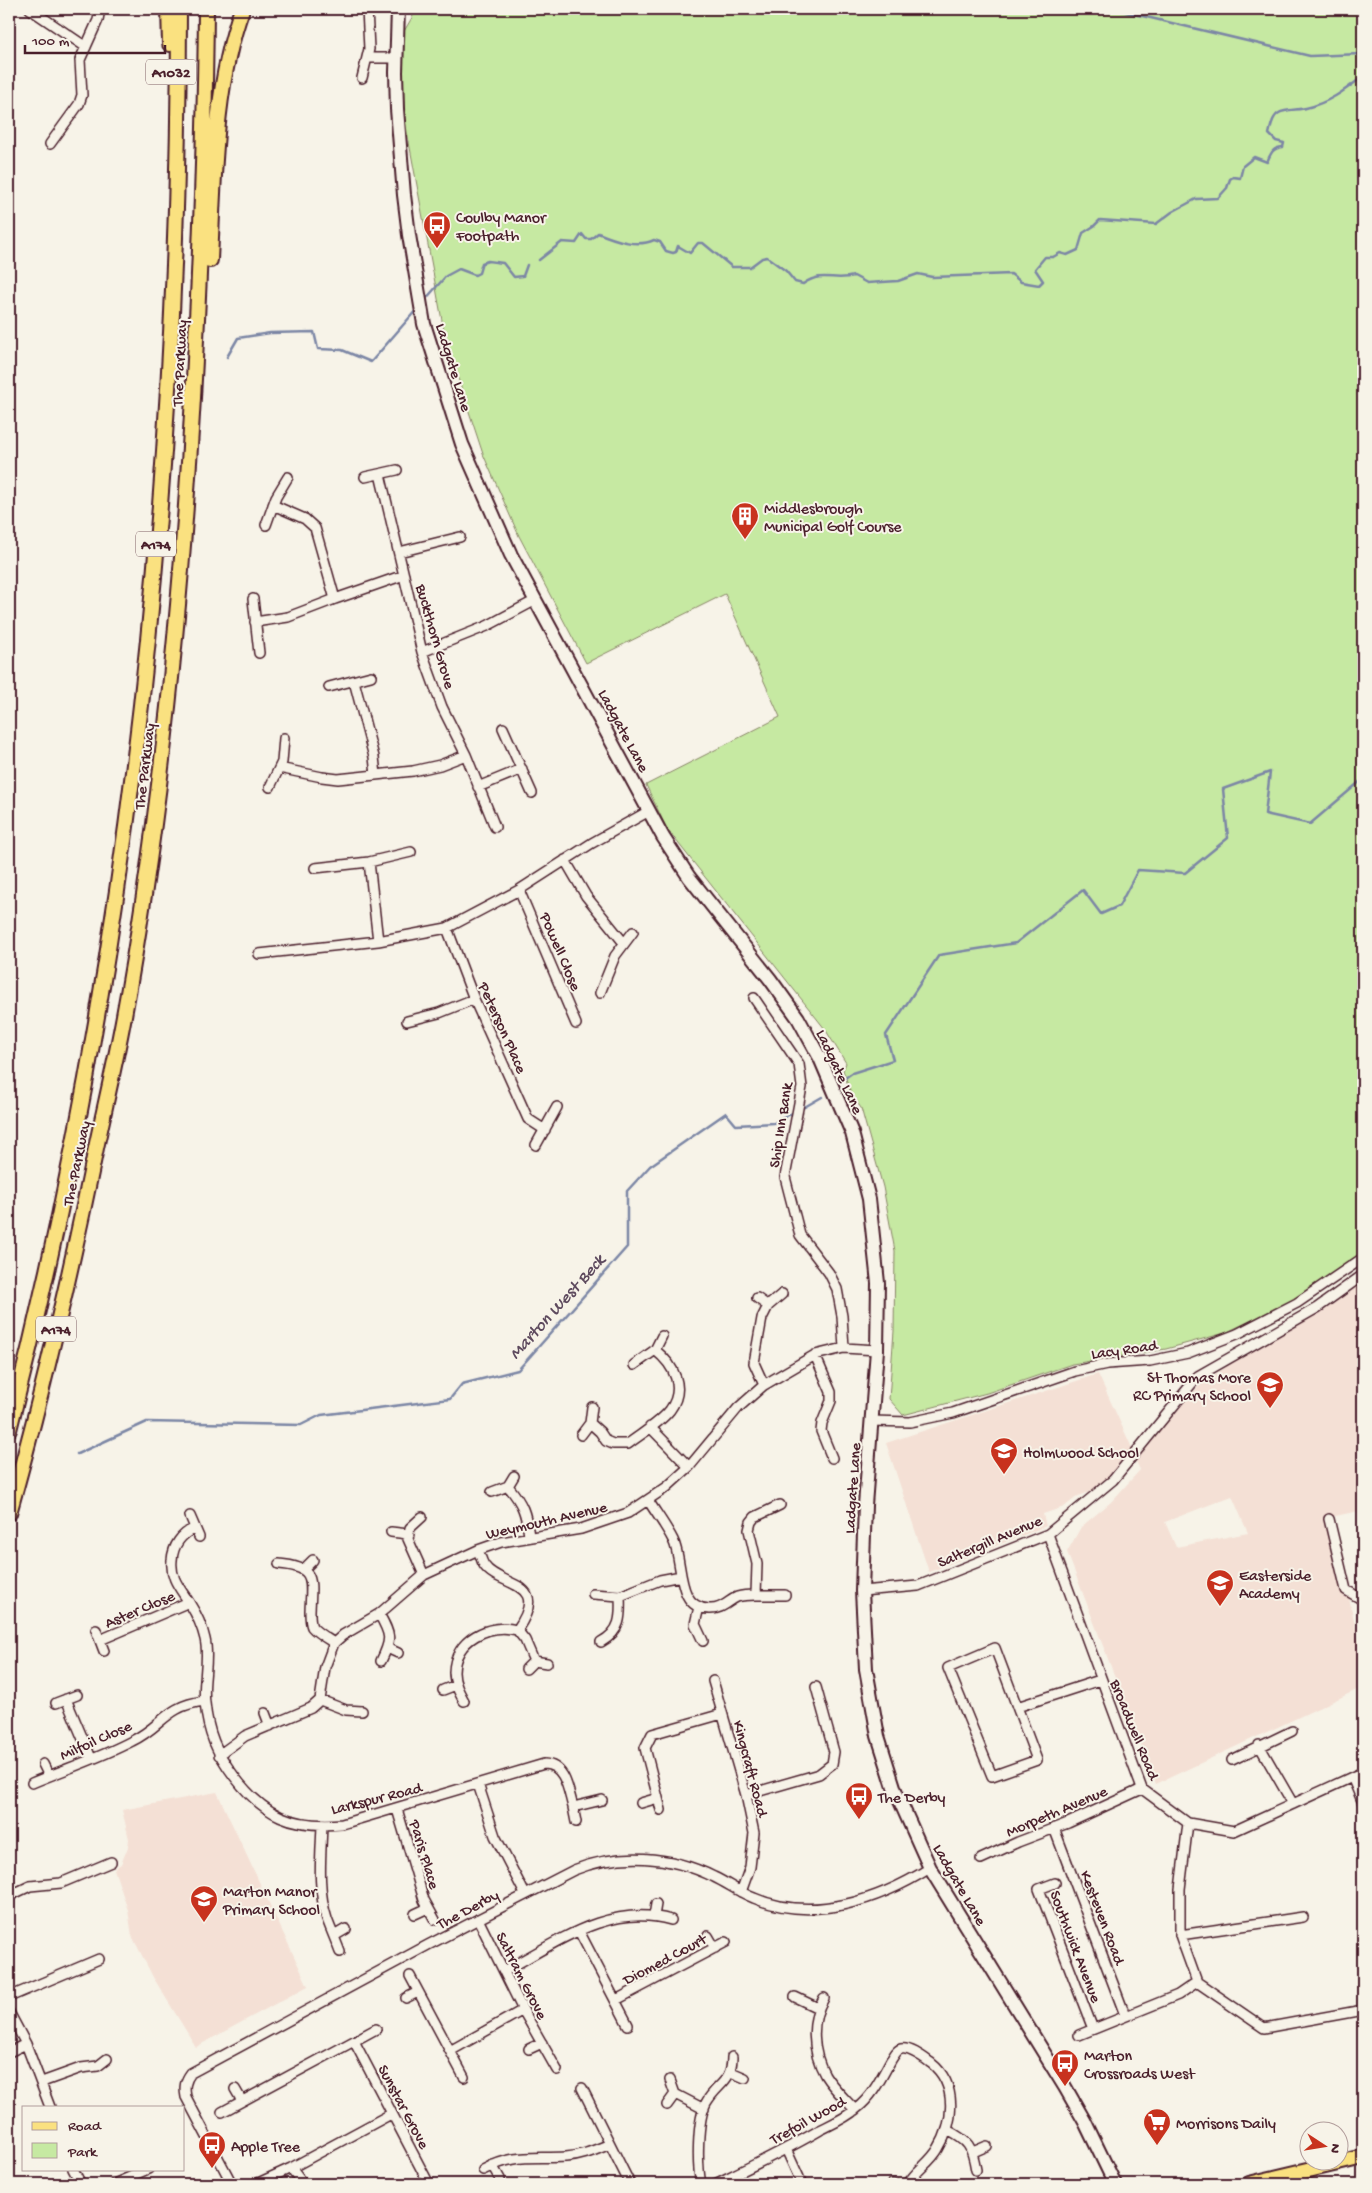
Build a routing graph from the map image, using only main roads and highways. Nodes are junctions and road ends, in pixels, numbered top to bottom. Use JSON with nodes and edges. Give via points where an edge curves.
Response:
{"nodes":[{"id":1,"x":169,"y":9,"type":"edge"},
{"id":2,"x":179,"y":9,"type":"edge"},
{"id":3,"x":206,"y":9,"type":"edge"},
{"id":4,"x":242,"y":9,"type":"edge"},
{"id":5,"x":398,"y":9,"type":"edge"},
{"id":6,"x":177,"y":135,"type":"junction"},
{"id":7,"x":197,"y":333,"type":"junction"},
{"id":8,"x":9,"y":1430,"type":"edge"},
{"id":9,"x":9,"y":1513,"type":"edge"},
{"id":10,"x":1363,"y":2157,"type":"edge"},
{"id":11,"x":1115,"y":2184,"type":"edge"},
{"id":12,"x":1249,"y":2184,"type":"edge"}],
"edges":[{"from":1,"to":6,"type":"main road","number":"A1032"},
{"from":2,"to":6,"type":"main road","name":"The Parkway","number":"A174"},
{"from":3,"to":7,"type":"main road","name":"The Parkway","number":"A174"},
{"from":4,"to":7,"type":"main road","number":"A174","via":[[228,56],[221,98],[210,273]]},
{"from":5,"to":11,"type":"main road","name":"Ladgate Lane","via":[[397,100],[404,196],[424,324],[462,444],[498,527],[649,811],[688,877],[798,1018],[844,1110],[858,1154],[869,1199],[878,1283],[862,1592],[866,1670],[878,1736],[895,1790],[930,1868],[1073,2101]]},
{"from":6,"to":8,"type":"main road","name":"The Parkway","number":"A174","via":[[167,387],[146,666],[134,770],[97,1013],[52,1251]]},
{"from":7,"to":9,"type":"main road","name":"The Parkway","number":"A174","via":[[176,627],[161,764],[123,1021],[79,1231]]},
{"from":10,"to":12,"type":"main road"}]}
